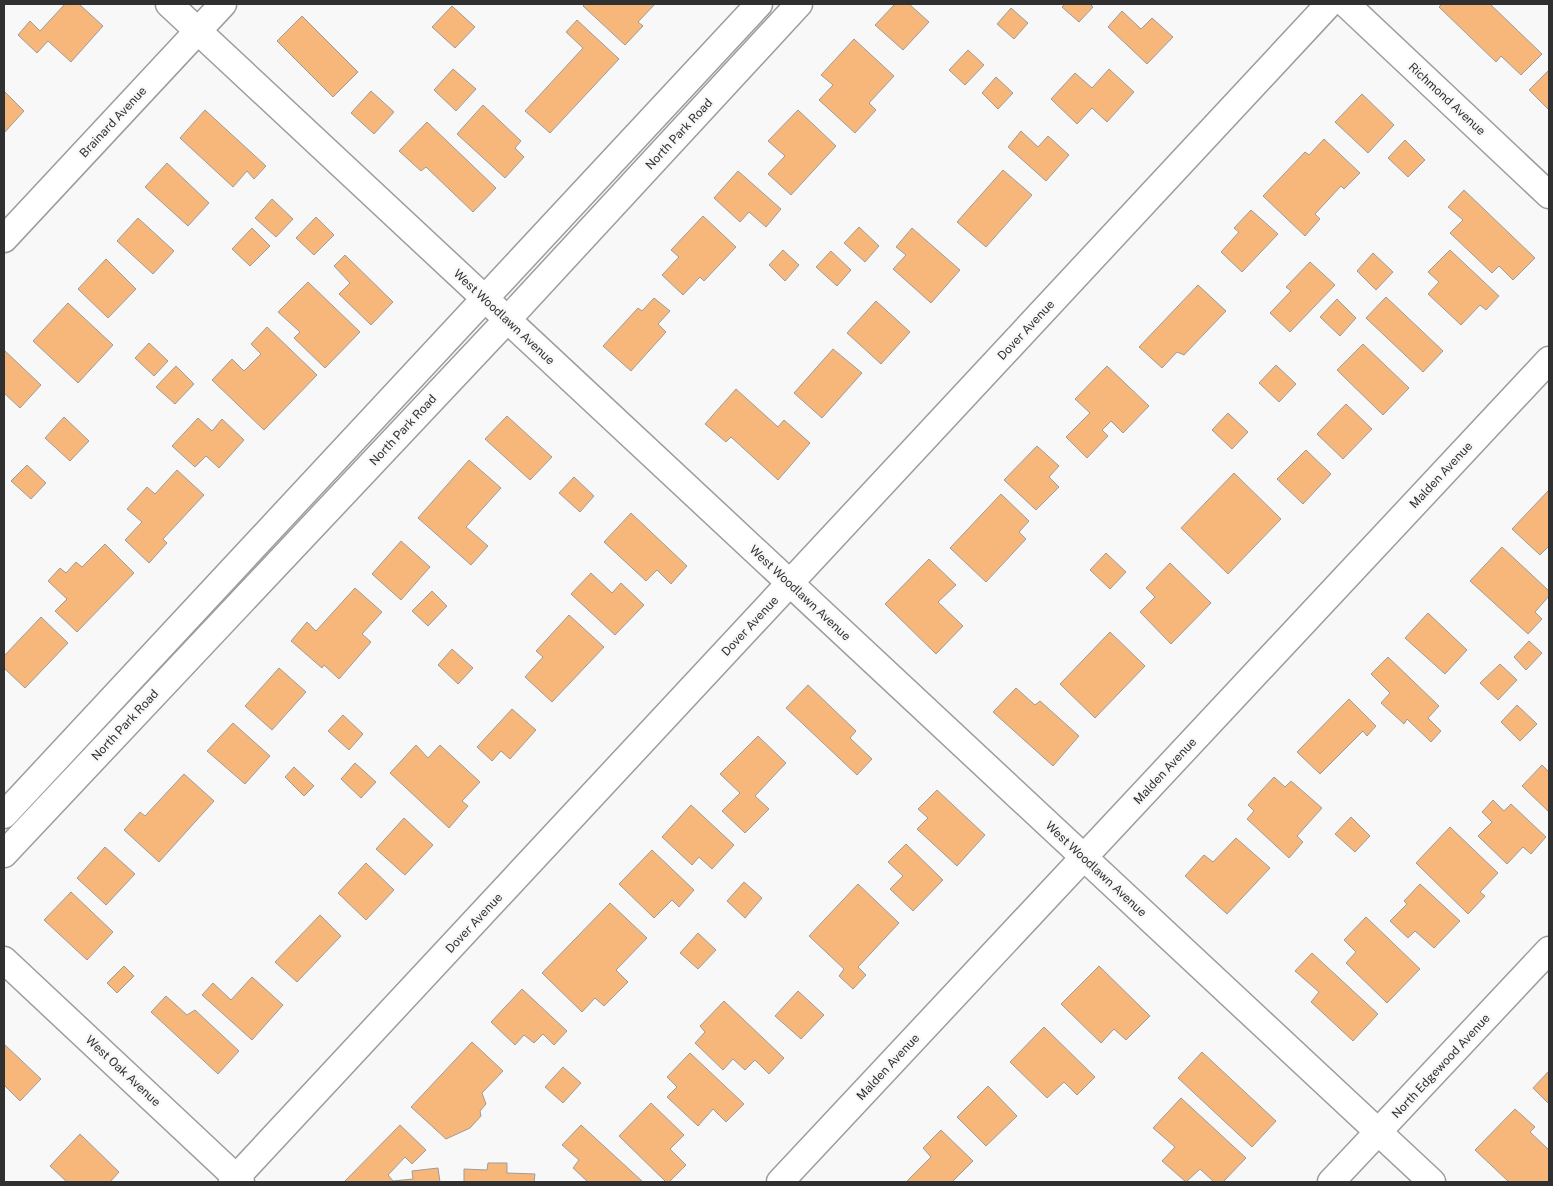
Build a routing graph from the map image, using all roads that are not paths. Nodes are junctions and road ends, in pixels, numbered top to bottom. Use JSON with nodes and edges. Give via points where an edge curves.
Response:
{"nodes":[{"id":1,"x":168,"y":4,"type":"edge"},
{"id":2,"x":223,"y":4,"type":"edge"},
{"id":3,"x":759,"y":4,"type":"edge"},
{"id":4,"x":799,"y":4,"type":"edge"},
{"id":5,"x":1329,"y":4,"type":"edge"},
{"id":6,"x":1346,"y":4,"type":"edge"},
{"id":7,"x":198,"y":31,"type":"junction"},
{"id":8,"x":1549,"y":194,"type":"edge"},
{"id":9,"x":4,"y":239,"type":"edge"},
{"id":10,"x":485,"y":299,"type":"junction"},
{"id":11,"x":506,"y":320,"type":"junction"},
{"id":12,"x":1549,"y":360,"type":"edge"},
{"id":13,"x":790,"y":583,"type":"junction"},
{"id":14,"x":4,"y":815,"type":"edge"},
{"id":15,"x":4,"y":854,"type":"edge"},
{"id":16,"x":1085,"y":858,"type":"junction"},
{"id":17,"x":1549,"y":950,"type":"edge"},
{"id":18,"x":4,"y":960,"type":"edge"},
{"id":19,"x":1379,"y":1132,"type":"junction"},
{"id":20,"x":237,"y":1181,"type":"edge"},
{"id":21,"x":780,"y":1182,"type":"edge"},
{"id":22,"x":1332,"y":1182,"type":"edge"},
{"id":23,"x":1432,"y":1182,"type":"edge"}],
"edges":[{"from":1,"to":7,"type":"street","name":"West Woodlawn Avenue"},
{"from":2,"to":7,"type":"street","name":"Brainard Avenue"},
{"from":3,"to":10,"type":"street"},
{"from":4,"to":11,"type":"street","name":"North Park Road"},
{"from":5,"to":13,"type":"street","name":"Dover Avenue"},
{"from":6,"to":8,"type":"street","name":"Richmond Avenue"},
{"from":7,"to":9,"type":"street","name":"Brainard Avenue"},
{"from":7,"to":10,"type":"street","name":"West Woodlawn Avenue"},
{"from":10,"to":11,"type":"street","name":"West Woodlawn Avenue"},
{"from":10,"to":14,"type":"street"},
{"from":11,"to":13,"type":"street","name":"West Woodlawn Avenue"},
{"from":11,"to":15,"type":"street","name":"North Park Road"},
{"from":12,"to":16,"type":"street","name":"Malden Avenue"},
{"from":13,"to":16,"type":"street","name":"West Woodlawn Avenue"},
{"from":13,"to":20,"type":"street","name":"Dover Avenue"},
{"from":16,"to":19,"type":"street","name":"West Woodlawn Avenue"},
{"from":16,"to":21,"type":"street","name":"Malden Avenue"},
{"from":17,"to":19,"type":"street","name":"North Edgewood Avenue"},
{"from":18,"to":20,"type":"street","name":"West Oak Avenue"},
{"from":19,"to":22,"type":"street","name":"North Edgewood Avenue"},
{"from":19,"to":23,"type":"street","name":"West Woodlawn Avenue"}]}
